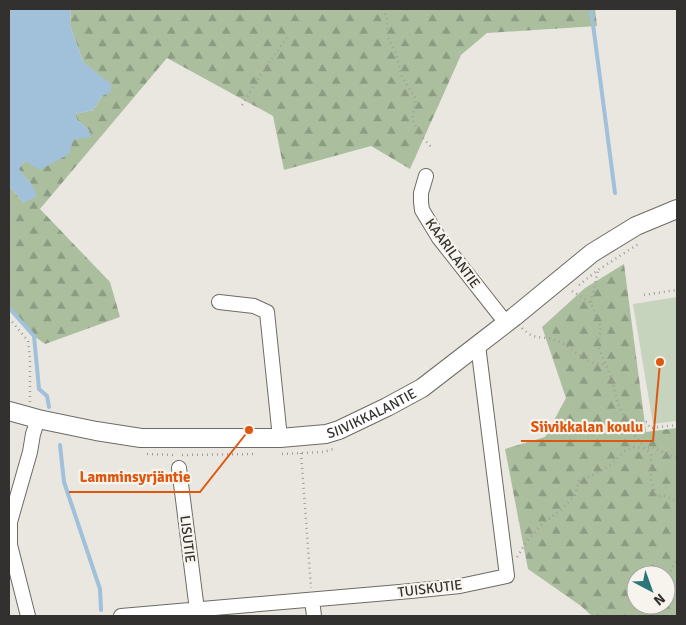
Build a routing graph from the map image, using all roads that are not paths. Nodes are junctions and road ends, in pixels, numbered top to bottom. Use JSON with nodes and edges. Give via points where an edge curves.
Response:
{"nodes":[{"id":1,"x":426,"y":176,"type":"dead end"},
{"id":2,"x":677,"y":209,"type":"edge"},
{"id":3,"x":219,"y":302,"type":"dead end"},
{"id":4,"x":506,"y":323,"type":"junction"},
{"id":5,"x":478,"y":345,"type":"junction"},
{"id":6,"x":9,"y":411,"type":"edge"},
{"id":7,"x":34,"y":418,"type":"junction"},
{"id":8,"x":277,"y":446,"type":"junction"},
{"id":9,"x":179,"y":468,"type":"dead end"},
{"id":10,"x":312,"y":600,"type":"junction"},
{"id":11,"x":197,"y":610,"type":"junction"},
{"id":12,"x":28,"y":616,"type":"edge"},
{"id":13,"x":121,"y":616,"type":"edge"},
{"id":14,"x":314,"y":616,"type":"edge"}],
"edges":[{"from":1,"to":4,"type":"street","name":"KAARILANTIE","via":[[421,193],[422,210],[439,238]]},
{"from":2,"to":4,"type":"main road","name":"SIIVIKKALANTIE","via":[[636,226],[592,253]]},
{"from":3,"to":8,"type":"street","via":[[254,306],[267,312]]},
{"from":4,"to":5,"type":"main road","name":"SIIVIKKALANTIE"},
{"from":5,"to":8,"type":"main road","name":"SIIVIKKALANTIE","via":[[422,388],[402,399],[350,425]]},
{"from":5,"to":10,"type":"street","name":"TUISKUTIE","via":[[507,576],[460,586]]},
{"from":6,"to":7,"type":"main road","name":"SIIVIKKALANTIE"},
{"from":7,"to":8,"type":"main road","name":"SIIVIKKALANTIE","via":[[140,438]]},
{"from":7,"to":12,"type":"street","via":[[30,452],[10,522],[10,545]]},
{"from":9,"to":11,"type":"street","name":"LISUTIE"},
{"from":10,"to":11,"type":"street","name":"TUISKUTIE"},
{"from":10,"to":14,"type":"street"},
{"from":11,"to":13,"type":"street","name":"TUISKUTIE"}]}
